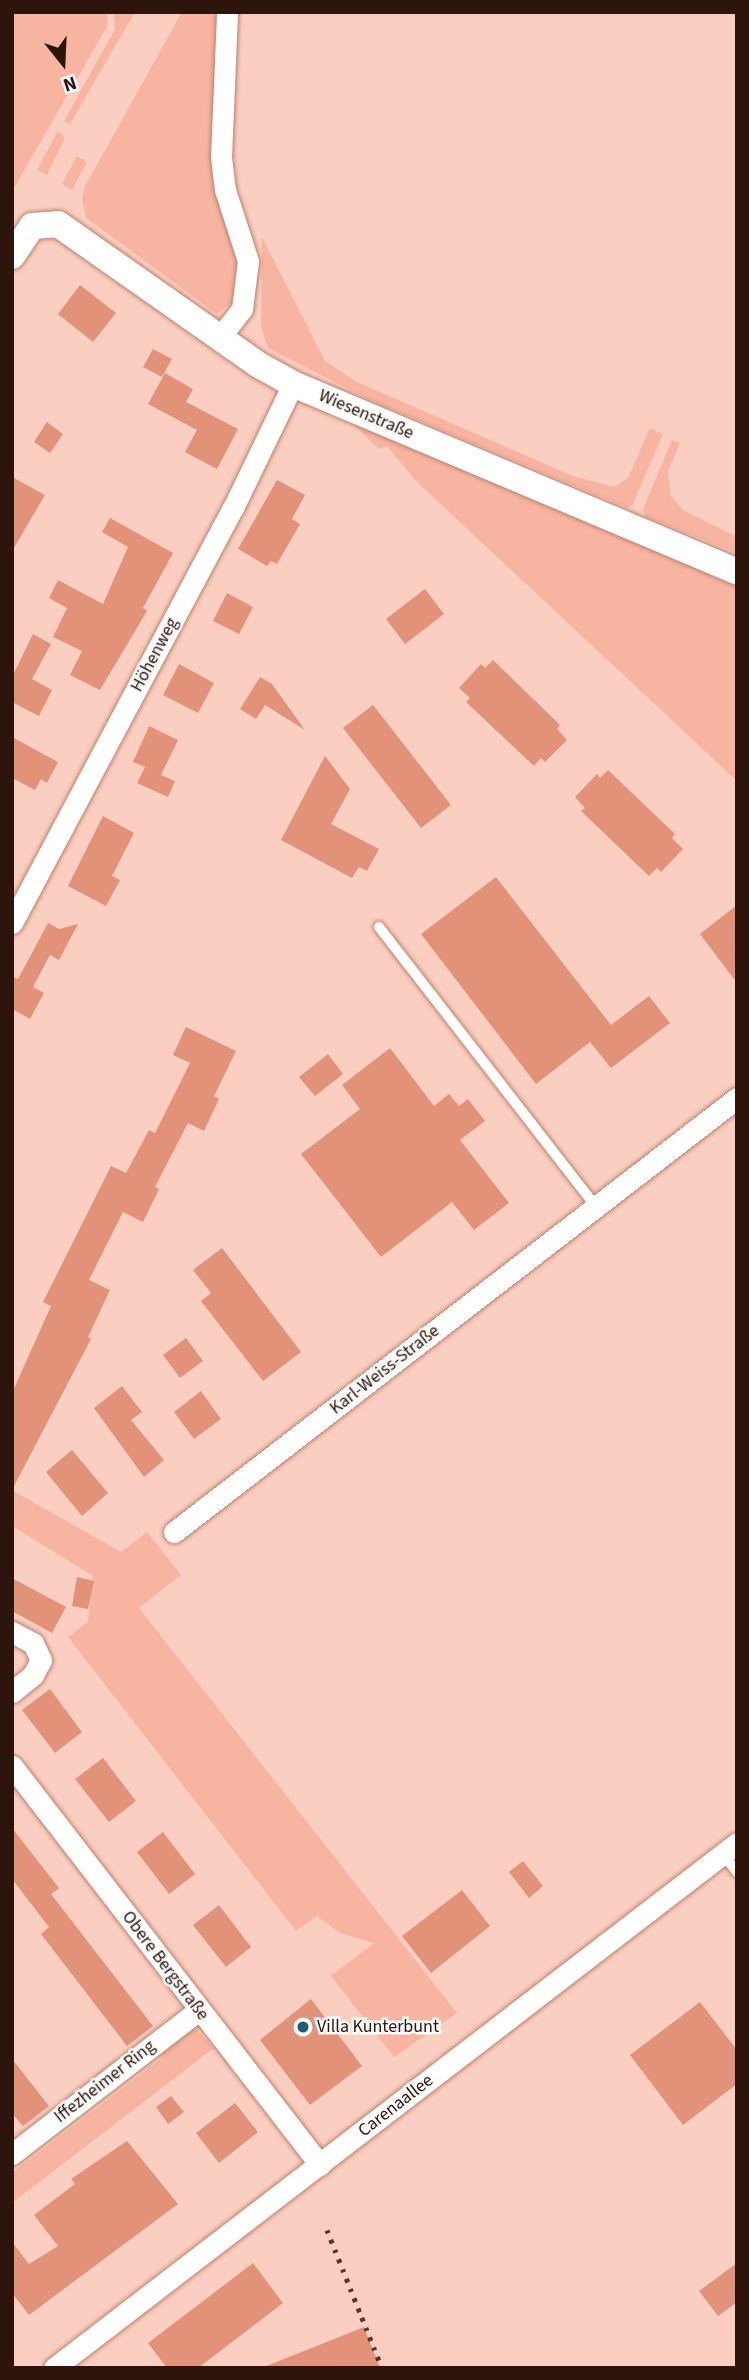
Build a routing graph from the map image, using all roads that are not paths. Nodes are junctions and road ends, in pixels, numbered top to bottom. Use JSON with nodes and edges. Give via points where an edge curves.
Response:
{"nodes":[{"id":1,"x":227,"y":12,"type":"edge"},
{"id":2,"x":18,"y":245,"type":"edge"},
{"id":3,"x":220,"y":337,"type":"junction"},
{"id":4,"x":293,"y":384,"type":"junction"},
{"id":5,"x":737,"y":572,"type":"edge"},
{"id":6,"x":12,"y":923,"type":"edge"},
{"id":7,"x":379,"y":927,"type":"dead end"},
{"id":8,"x":737,"y":1098,"type":"edge"},
{"id":9,"x":596,"y":1207,"type":"junction"},
{"id":10,"x":174,"y":1532,"type":"dead end"},
{"id":11,"x":12,"y":1632,"type":"edge"},
{"id":12,"x":12,"y":1692,"type":"edge"},
{"id":13,"x":12,"y":1766,"type":"edge"},
{"id":14,"x":730,"y":1848,"type":"edge"},
{"id":15,"x":737,"y":1872,"type":"edge"},
{"id":16,"x":199,"y":2010,"type":"junction"},
{"id":17,"x":12,"y":2154,"type":"edge"},
{"id":18,"x":320,"y":2165,"type":"junction"},
{"id":19,"x":54,"y":2368,"type":"edge"}],
"edges":[{"from":1,"to":3,"type":"street","via":[[221,157],[225,190],[248,261],[242,309]]},
{"from":2,"to":3,"type":"street","name":"Wiesenstraße","via":[[45,221],[68,229]]},
{"from":3,"to":4,"type":"street","name":"Wiesenstraße"},
{"from":4,"to":5,"type":"street","name":"Wiesenstraße"},
{"from":4,"to":6,"type":"street","name":"Höhenweg","via":[[233,508]]},
{"from":7,"to":9,"type":"lane"},
{"from":8,"to":9,"type":"street","name":"Karl-Weiss-Straße"},
{"from":9,"to":10,"type":"street","name":"Karl-Weiss-Straße"},
{"from":11,"to":12,"type":"street","via":[[33,1643],[41,1660],[33,1675]]},
{"from":13,"to":16,"type":"street","name":"Obere Bergstraße"},
{"from":14,"to":15,"type":"lane"},
{"from":14,"to":18,"type":"street","name":"Carenaallee"},
{"from":16,"to":17,"type":"street","name":"Iffezheimer Ring"},
{"from":16,"to":18,"type":"street","name":"Obere Bergstraße"},
{"from":18,"to":19,"type":"street","name":"Carenaallee"}]}
